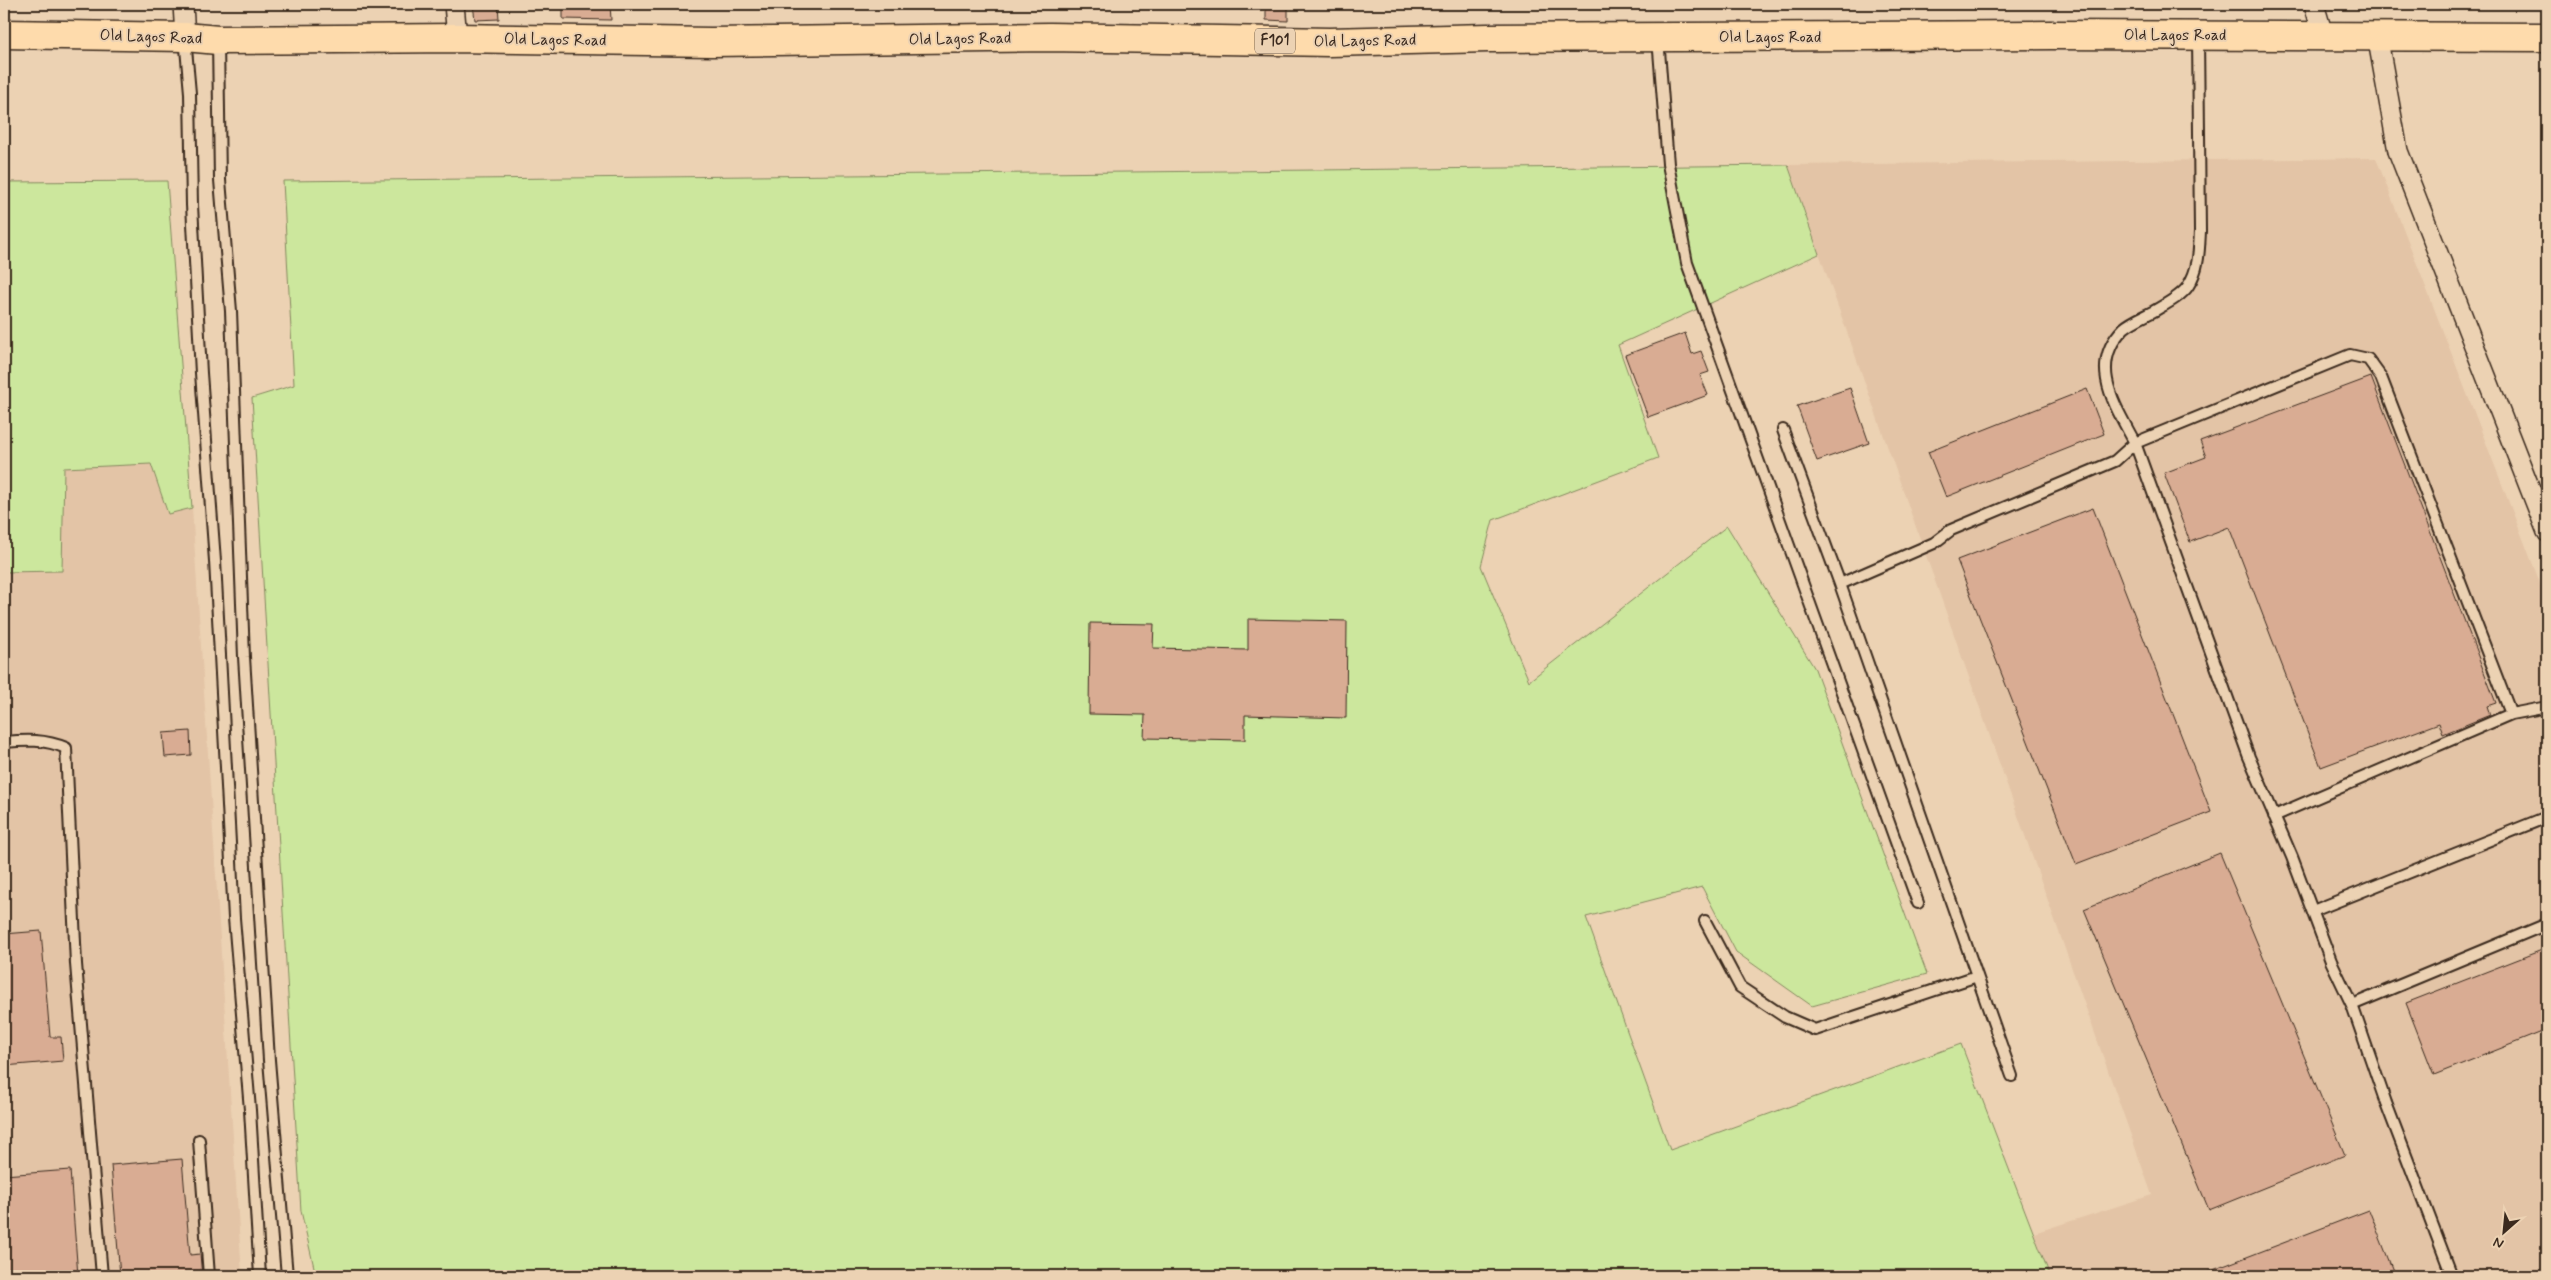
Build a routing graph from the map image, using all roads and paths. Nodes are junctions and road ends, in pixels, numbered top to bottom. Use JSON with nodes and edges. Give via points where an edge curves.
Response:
{"nodes":[{"id":1,"x":183,"y":4,"type":"edge"},
{"id":2,"x":454,"y":4,"type":"edge"},
{"id":3,"x":2314,"y":4,"type":"edge"},
{"id":4,"x":4,"y":34,"type":"edge"},
{"id":5,"x":2198,"y":35,"type":"junction"},
{"id":6,"x":2323,"y":35,"type":"junction"},
{"id":7,"x":2377,"y":35,"type":"junction"},
{"id":8,"x":185,"y":37,"type":"junction"},
{"id":9,"x":1658,"y":37,"type":"junction"},
{"id":10,"x":2547,"y":37,"type":"edge"},
{"id":11,"x":458,"y":38,"type":"junction"},
{"id":12,"x":218,"y":40,"type":"junction"},
{"id":13,"x":1783,"y":430,"type":"dead end"},
{"id":14,"x":2135,"y":443,"type":"junction"},
{"id":15,"x":2547,"y":532,"type":"edge"},
{"id":16,"x":1840,"y":584,"type":"junction"},
{"id":17,"x":2547,"y":707,"type":"edge"},
{"id":18,"x":2511,"y":714,"type":"junction"},
{"id":19,"x":4,"y":742,"type":"edge"},
{"id":20,"x":2274,"y":816,"type":"junction"},
{"id":21,"x":2547,"y":818,"type":"edge"},
{"id":22,"x":1918,"y":903,"type":"dead end"},
{"id":23,"x":2312,"y":911,"type":"junction"},
{"id":24,"x":1704,"y":922,"type":"dead end"},
{"id":25,"x":2547,"y":924,"type":"edge"},
{"id":26,"x":1977,"y":976,"type":"junction"},
{"id":27,"x":2352,"y":1005,"type":"junction"},
{"id":28,"x":2012,"y":1076,"type":"dead end"},
{"id":29,"x":199,"y":1140,"type":"dead end"},
{"id":30,"x":102,"y":1276,"type":"edge"},
{"id":31,"x":209,"y":1276,"type":"edge"},
{"id":32,"x":260,"y":1276,"type":"edge"},
{"id":33,"x":287,"y":1276,"type":"edge"},
{"id":34,"x":2452,"y":1276,"type":"edge"}],
"edges":[{"from":1,"to":8,"type":"street"},
{"from":2,"to":11,"type":"street"},
{"from":3,"to":6,"type":"street"},
{"from":4,"to":8,"type":"main road","name":"Old Lagos Road","number":"F101"},
{"from":5,"to":6,"type":"main road","name":"Old Lagos Road","number":"F101"},
{"from":5,"to":9,"type":"main road","name":"Old Lagos Road","number":"F101"},
{"from":5,"to":14,"type":"lane","via":[[2198,263],[2187,288],[2125,327],[2110,346],[2105,366],[2110,395]]},
{"from":6,"to":7,"type":"main road","name":"Old Lagos Road","number":"F101"},
{"from":7,"to":10,"type":"main road","name":"Old Lagos Road","number":"F101"},
{"from":7,"to":15,"type":"street","via":[[2398,151]]},
{"from":8,"to":12,"type":"main road","name":"Old Lagos Road","number":"F101"},
{"from":8,"to":32,"type":"lane","via":[[201,372],[215,561],[234,918]]},
{"from":9,"to":11,"type":"main road","name":"Old Lagos Road","number":"F101","via":[[1329,42],[1050,37],[720,42]]},
{"from":9,"to":22,"type":"lane","via":[[1668,164],[1687,263]]},
{"from":11,"to":12,"type":"main road","name":"Old Lagos Road","number":"F101"},
{"from":12,"to":33,"type":"lane","via":[[220,180],[231,311],[244,657],[269,1060]]},
{"from":13,"to":16,"type":"lane"},
{"from":14,"to":16,"type":"lane","via":[[2115,461],[1951,530],[1934,543]]},
{"from":14,"to":18,"type":"lane","via":[[2350,356],[2368,358],[2382,377]]},
{"from":14,"to":20,"type":"lane","via":[[2249,758]]},
{"from":16,"to":26,"type":"lane"},
{"from":17,"to":18,"type":"lane"},
{"from":18,"to":20,"type":"lane"},
{"from":19,"to":30,"type":"lane","via":[[52,742],[66,748],[76,964]]},
{"from":20,"to":23,"type":"lane"},
{"from":21,"to":23,"type":"lane"},
{"from":23,"to":27,"type":"lane"},
{"from":24,"to":26,"type":"lane","via":[[1740,987],[1785,1017],[1815,1030]]},
{"from":25,"to":27,"type":"lane"},
{"from":26,"to":28,"type":"lane"},
{"from":27,"to":34,"type":"lane"},
{"from":29,"to":31,"type":"lane"}]}
